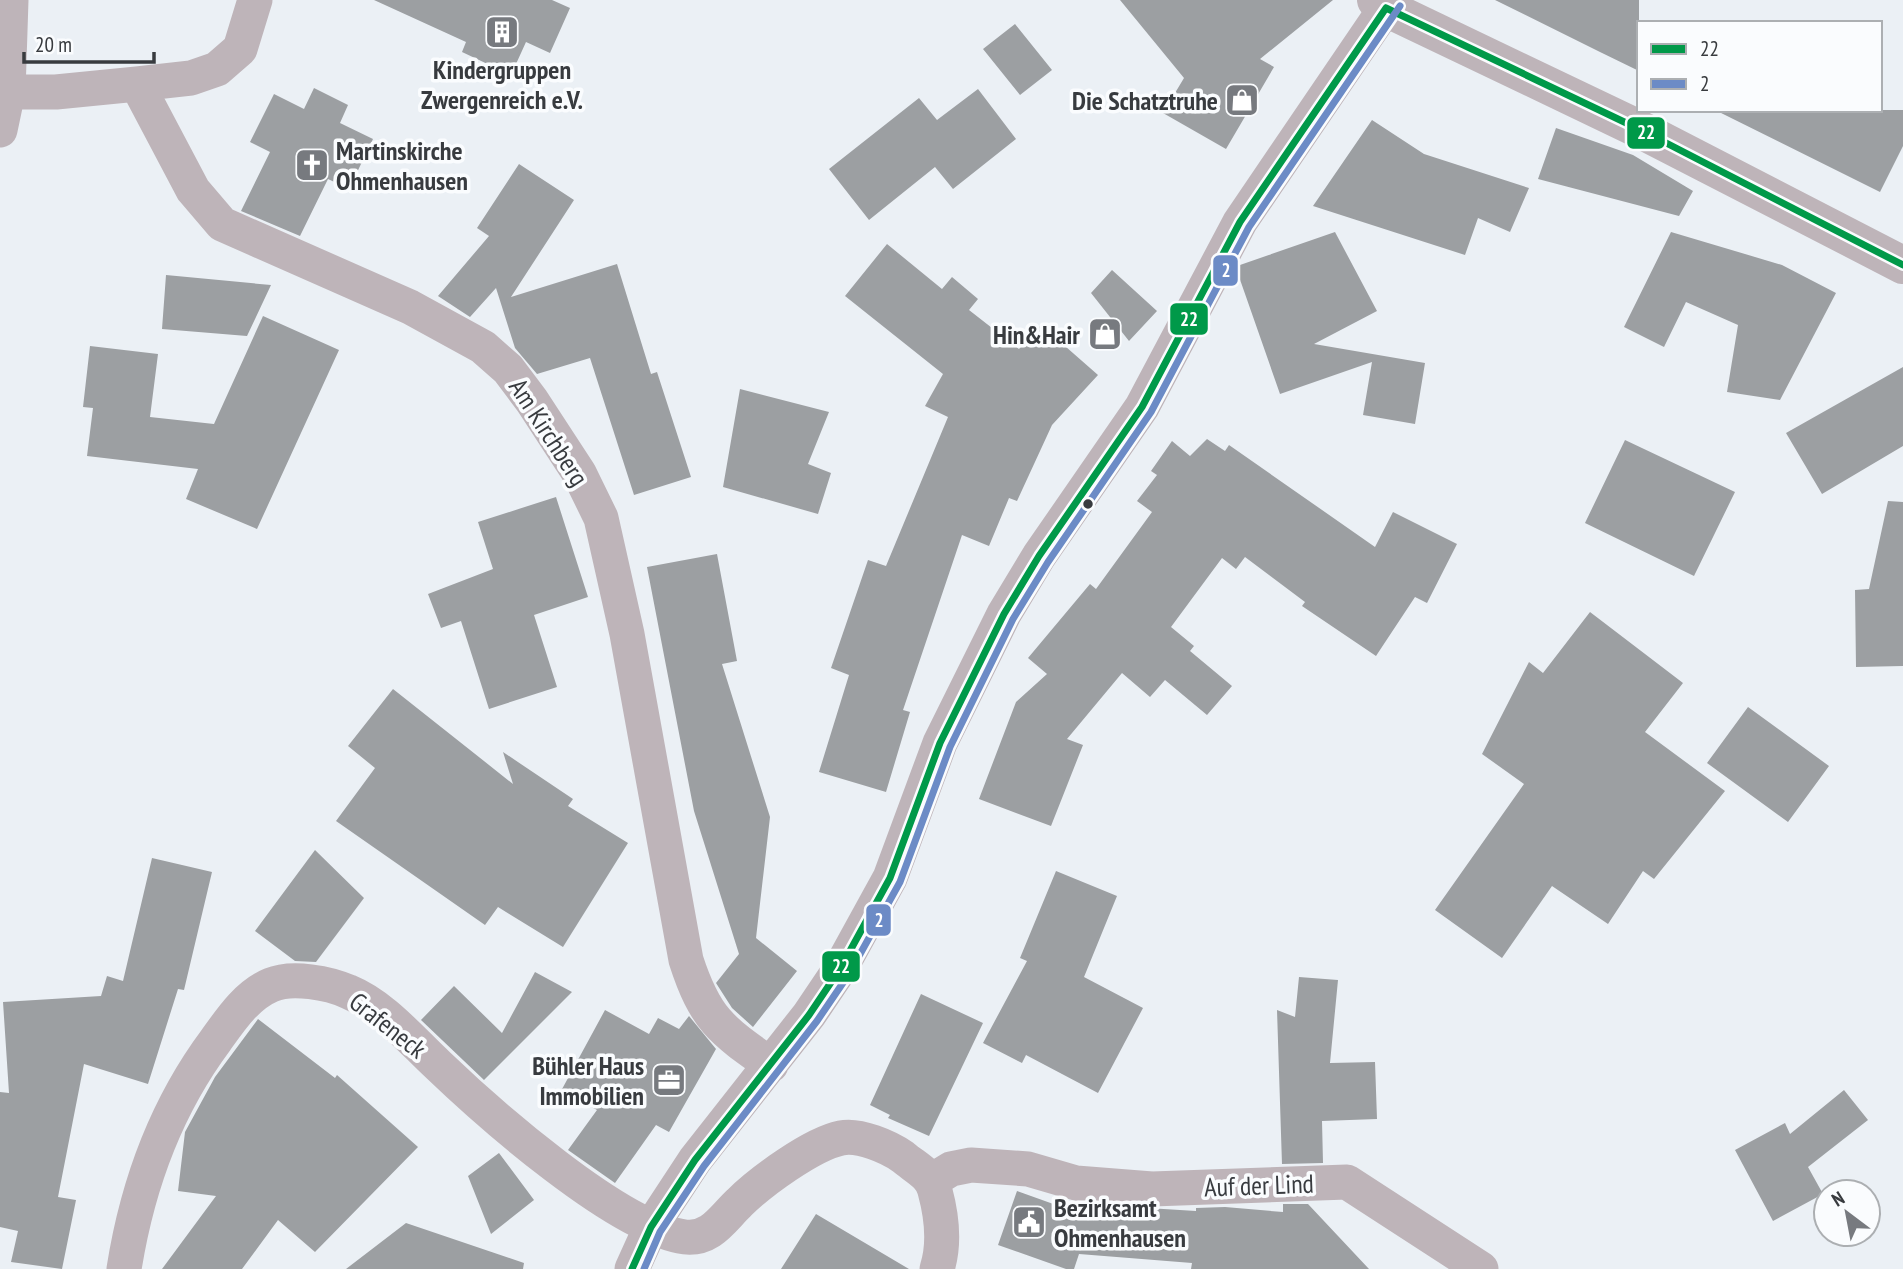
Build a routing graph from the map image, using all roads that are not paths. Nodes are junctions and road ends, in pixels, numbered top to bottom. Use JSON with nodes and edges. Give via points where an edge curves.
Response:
{"nodes":[{"id":1,"x":11,"y":0,"type":"edge"},
{"id":2,"x":255,"y":0,"type":"edge"},
{"id":3,"x":1384,"y":3,"type":"edge"},
{"id":4,"x":137,"y":84,"type":"junction"},
{"id":5,"x":8,"y":92,"type":"junction"},
{"id":6,"x":0,"y":130,"type":"edge"},
{"id":7,"x":1903,"y":265,"type":"edge"},
{"id":8,"x":771,"y":1065,"type":"junction"},
{"id":9,"x":933,"y":1180,"type":"junction"},
{"id":10,"x":651,"y":1227,"type":"junction"},
{"id":11,"x":124,"y":1269,"type":"edge"},
{"id":12,"x":632,"y":1269,"type":"edge"},
{"id":13,"x":937,"y":1269,"type":"edge"},
{"id":14,"x":1481,"y":1269,"type":"edge"}],
"edges":[{"from":1,"to":5,"type":"street"},
{"from":2,"to":4,"type":"street","via":[[240,50],[218,69],[191,78]]},
{"from":3,"to":7,"type":"street"},
{"from":3,"to":8,"type":"street","via":[[1240,222],[1142,407],[1022,582],[940,743],[890,878],[867,924],[809,1016]]},
{"from":4,"to":5,"type":"street"},
{"from":4,"to":8,"type":"street","name":"Am Kirchberg","via":[[193,190],[222,224],[458,331],[508,369],[553,432],[601,518],[627,634],[685,960],[705,1010],[726,1033]]},
{"from":5,"to":6,"type":"street"},
{"from":8,"to":10,"type":"street","via":[[695,1160]]},
{"from":9,"to":10,"type":"street","via":[[896,1152],[842,1137],[779,1168],[714,1231],[688,1238]]},
{"from":9,"to":13,"type":"street","via":[[941,1213],[942,1254]]},
{"from":9,"to":14,"type":"street","name":"Auf der Lind","via":[[951,1169],[982,1165],[1028,1169],[1076,1183],[1152,1189],[1347,1182]]},
{"from":10,"to":11,"type":"street","name":"Grafeneck","via":[[568,1174],[484,1109],[366,1001],[330,986],[273,984],[249,999],[232,1018],[176,1104],[143,1181]]},
{"from":10,"to":12,"type":"street"}]}
